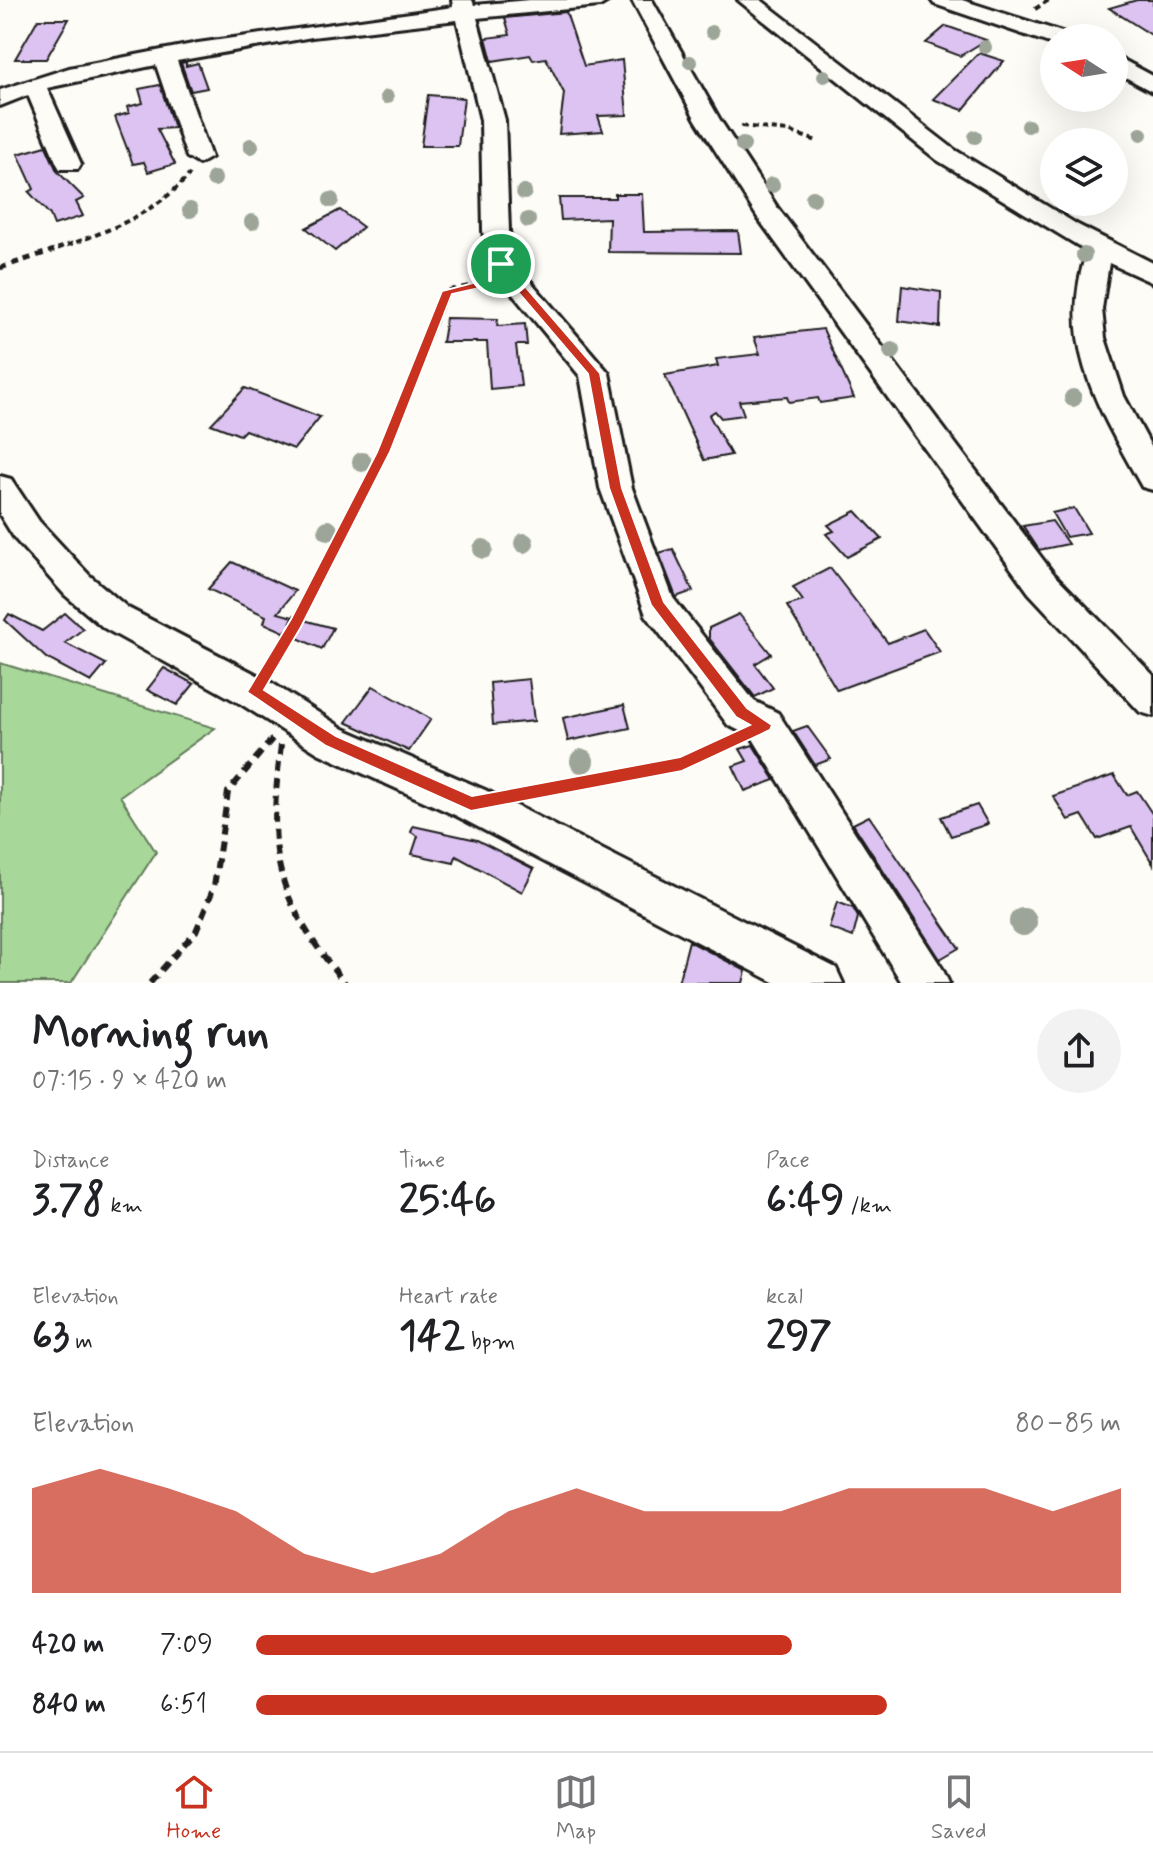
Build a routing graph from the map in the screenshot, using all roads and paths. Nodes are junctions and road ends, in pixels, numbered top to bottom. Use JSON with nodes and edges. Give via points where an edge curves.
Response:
{"nodes":[{"id":1,"x":600,"y":0,"type":"edge"},
{"id":2,"x":642,"y":0,"type":"edge"},
{"id":3,"x":748,"y":0,"type":"edge"},
{"id":4,"x":941,"y":0,"type":"edge"},
{"id":5,"x":463,"y":6,"type":"edge"},
{"id":6,"x":1040,"y":32,"type":"edge"},
{"id":7,"x":164,"y":56,"type":"junction"},
{"id":8,"x":1128,"y":70,"type":"edge"},
{"id":9,"x":35,"y":85,"type":"junction"},
{"id":10,"x":1153,"y":85,"type":"edge"},
{"id":11,"x":0,"y":99,"type":"edge"},
{"id":12,"x":708,"y":120,"type":"junction"},
{"id":13,"x":817,"y":141,"type":"dead end"},
{"id":14,"x":199,"y":157,"type":"joint"},
{"id":15,"x":69,"y":164,"type":"dead end"},
{"id":16,"x":1101,"y":247,"type":"junction"},
{"id":17,"x":501,"y":264,"type":"junction"},
{"id":18,"x":0,"y":268,"type":"edge"},
{"id":19,"x":1153,"y":274,"type":"edge"},
{"id":20,"x":1153,"y":478,"type":"edge"},
{"id":21,"x":0,"y":488,"type":"edge"},
{"id":22,"x":254,"y":692,"type":"junction"},
{"id":23,"x":1153,"y":700,"type":"edge"},
{"id":24,"x":765,"y":725,"type":"junction"},
{"id":25,"x":284,"y":728,"type":"dead end"},
{"id":26,"x":282,"y":741,"type":"dead end"},
{"id":27,"x":471,"y":803,"type":"junction"},
{"id":28,"x":150,"y":983,"type":"edge"},
{"id":29,"x":345,"y":983,"type":"edge"},
{"id":30,"x":821,"y":983,"type":"edge"},
{"id":31,"x":927,"y":983,"type":"edge"}],
"edges":[{"from":1,"to":5,"type":"street"},
{"from":2,"to":12,"type":"street"},
{"from":3,"to":16,"type":"street","via":[[946,155]]},
{"from":4,"to":6,"type":"street"},
{"from":5,"to":7,"type":"street"},
{"from":5,"to":17,"type":"street","via":[[493,120]]},
{"from":7,"to":9,"type":"street"},
{"from":7,"to":14,"type":"street"},
{"from":8,"to":10,"type":"street"},
{"from":9,"to":11,"type":"street"},
{"from":9,"to":15,"type":"street"},
{"from":12,"to":13,"type":"path","via":[[788,131]]},
{"from":12,"to":23,"type":"street","via":[[767,212],[1041,583]]},
{"from":14,"to":18,"type":"path","via":[[187,179],[164,201],[119,225]]},
{"from":16,"to":19,"type":"street"},
{"from":16,"to":20,"type":"street","via":[[1092,267],[1087,312],[1102,388]]},
{"from":17,"to":22,"type":"path","via":[[489,282],[447,291],[383,452],[296,623]]},
{"from":17,"to":24,"type":"street","via":[[594,373],[616,488],[658,605],[741,713]]},
{"from":21,"to":22,"type":"street","via":[[27,530],[116,618]]},
{"from":22,"to":27,"type":"street","via":[[331,741]]},
{"from":24,"to":27,"type":"path","via":[[682,764]]},
{"from":24,"to":31,"type":"street"},
{"from":25,"to":28,"type":"path","via":[[228,792],[214,887],[196,931]]},
{"from":26,"to":29,"type":"path","via":[[272,830],[277,876],[312,945]]},
{"from":27,"to":30,"type":"street"}]}
